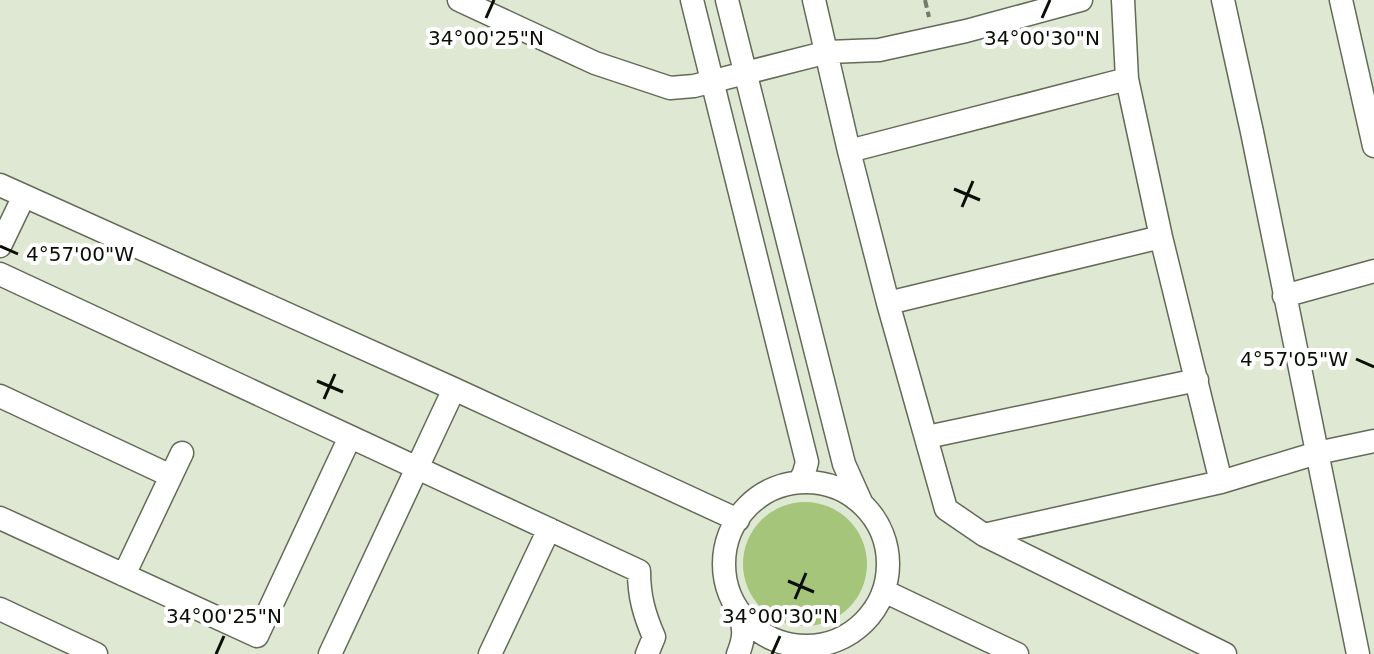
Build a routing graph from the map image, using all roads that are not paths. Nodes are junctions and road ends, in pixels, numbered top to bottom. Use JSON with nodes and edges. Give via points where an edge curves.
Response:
{"nodes":[{"id":1,"x":459,"y":0,"type":"edge"},
{"id":2,"x":692,"y":0,"type":"edge"},
{"id":3,"x":727,"y":0,"type":"edge"},
{"id":4,"x":814,"y":0,"type":"edge"},
{"id":5,"x":1081,"y":0,"type":"edge"},
{"id":6,"x":1123,"y":0,"type":"edge"},
{"id":7,"x":1223,"y":0,"type":"edge"},
{"id":8,"x":1341,"y":0,"type":"edge"},
{"id":9,"x":828,"y":52,"type":"junction"},
{"id":10,"x":745,"y":72,"type":"junction"},
{"id":11,"x":1127,"y":79,"type":"junction"},
{"id":12,"x":712,"y":81,"type":"junction"},
{"id":13,"x":1374,"y":146,"type":"edge"},
{"id":14,"x":849,"y":151,"type":"junction"},
{"id":15,"x":0,"y":185,"type":"edge"},
{"id":16,"x":24,"y":196,"type":"junction"},
{"id":17,"x":1161,"y":237,"type":"junction"},
{"id":18,"x":0,"y":246,"type":"edge"},
{"id":19,"x":1374,"y":271,"type":"edge"},
{"id":20,"x":0,"y":274,"type":"edge"},
{"id":21,"x":1284,"y":296,"type":"junction"},
{"id":22,"x":888,"y":303,"type":"junction"},
{"id":23,"x":1197,"y":380,"type":"junction"},
{"id":24,"x":454,"y":389,"type":"junction"},
{"id":25,"x":0,"y":396,"type":"edge"},
{"id":26,"x":350,"y":437,"type":"junction"},
{"id":27,"x":927,"y":437,"type":"junction"},
{"id":28,"x":1374,"y":441,"type":"edge"},
{"id":29,"x":182,"y":453,"type":"dead end"},
{"id":30,"x":1317,"y":453,"type":"junction"},
{"id":31,"x":417,"y":468,"type":"junction"},
{"id":32,"x":171,"y":476,"type":"junction"},
{"id":33,"x":799,"y":482,"type":"junction"},
{"id":34,"x":1221,"y":482,"type":"junction"},
{"id":35,"x":861,"y":502,"type":"junction"},
{"id":36,"x":0,"y":518,"type":"edge"},
{"id":37,"x":738,"y":520,"type":"junction"},
{"id":38,"x":549,"y":529,"type":"junction"},
{"id":39,"x":984,"y":535,"type":"junction"},
{"id":40,"x":124,"y":575,"type":"junction"},
{"id":41,"x":884,"y":591,"type":"junction"},
{"id":42,"x":0,"y":609,"type":"edge"},
{"id":43,"x":740,"y":615,"type":"junction"},
{"id":44,"x":794,"y":650,"type":"edge"},
{"id":45,"x":96,"y":654,"type":"edge"},
{"id":46,"x":330,"y":654,"type":"edge"},
{"id":47,"x":490,"y":654,"type":"edge"},
{"id":48,"x":647,"y":654,"type":"edge"},
{"id":49,"x":738,"y":654,"type":"edge"},
{"id":50,"x":1017,"y":654,"type":"edge"},
{"id":51,"x":1225,"y":654,"type":"edge"},
{"id":52,"x":1358,"y":654,"type":"edge"}],
"edges":[{"from":1,"to":12,"type":"street","via":[[635,78],[670,88]]},
{"from":2,"to":12,"type":"street"},
{"from":3,"to":10,"type":"street"},
{"from":4,"to":9,"type":"street"},
{"from":5,"to":9,"type":"street","via":[[879,50]]},
{"from":6,"to":11,"type":"street"},
{"from":7,"to":21,"type":"street"},
{"from":8,"to":13,"type":"street"},
{"from":9,"to":10,"type":"street"},
{"from":9,"to":14,"type":"street"},
{"from":10,"to":12,"type":"street"},
{"from":10,"to":35,"type":"street","via":[[844,464]]},
{"from":11,"to":14,"type":"street"},
{"from":11,"to":17,"type":"street"},
{"from":12,"to":33,"type":"street","via":[[807,462]]},
{"from":14,"to":22,"type":"street"},
{"from":15,"to":16,"type":"street"},
{"from":16,"to":18,"type":"street"},
{"from":16,"to":24,"type":"street"},
{"from":17,"to":22,"type":"street"},
{"from":17,"to":23,"type":"street"},
{"from":19,"to":21,"type":"street"},
{"from":20,"to":26,"type":"street"},
{"from":21,"to":30,"type":"street"},
{"from":22,"to":27,"type":"street"},
{"from":23,"to":27,"type":"street"},
{"from":23,"to":34,"type":"street"},
{"from":24,"to":31,"type":"street"},
{"from":24,"to":37,"type":"street"},
{"from":25,"to":32,"type":"street"},
{"from":26,"to":31,"type":"street"},
{"from":26,"to":40,"type":"street","via":[[257,636]]},
{"from":27,"to":39,"type":"street","via":[[946,509]]},
{"from":28,"to":30,"type":"street"},
{"from":29,"to":32,"type":"street"},
{"from":30,"to":34,"type":"street"},
{"from":30,"to":52,"type":"street"},
{"from":31,"to":38,"type":"street"},
{"from":31,"to":46,"type":"street"},
{"from":32,"to":40,"type":"street"},
{"from":33,"to":35,"type":"street","via":[[839,488]]},
{"from":33,"to":37,"type":"street","via":[[763,493]]},
{"from":34,"to":39,"type":"street"},
{"from":35,"to":41,"type":"street","via":[[878,522],[887,546]]},
{"from":36,"to":40,"type":"street"},
{"from":37,"to":43,"type":"street","via":[[723,561],[727,589]]},
{"from":38,"to":47,"type":"street"},
{"from":38,"to":48,"type":"street","via":[[639,571],[639,592],[654,637]]},
{"from":39,"to":51,"type":"street"},
{"from":41,"to":44,"type":"street","via":[[866,622],[843,639]]},
{"from":41,"to":50,"type":"street"},
{"from":42,"to":45,"type":"street"},
{"from":43,"to":44,"type":"street","via":[[761,634]]},
{"from":43,"to":49,"type":"street","via":[[744,641]]}]}
